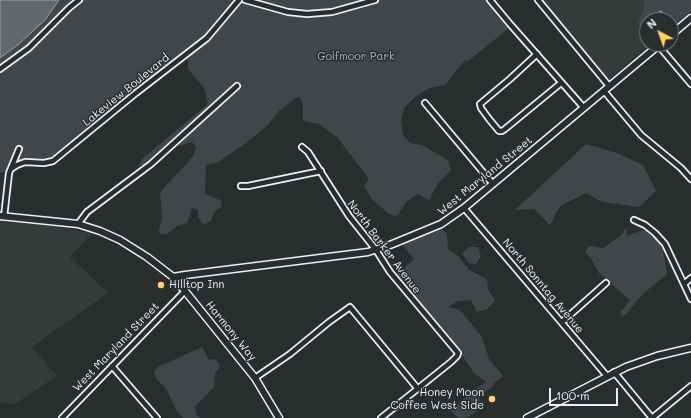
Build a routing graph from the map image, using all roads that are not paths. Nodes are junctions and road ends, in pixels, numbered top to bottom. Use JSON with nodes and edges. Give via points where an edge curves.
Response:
{"nodes":[{"id":1,"x":79,"y":0,"type":"edge"},
{"id":2,"x":239,"y":0,"type":"edge"},
{"id":3,"x":245,"y":0,"type":"edge"},
{"id":4,"x":374,"y":0,"type":"edge"},
{"id":5,"x":490,"y":0,"type":"edge"},
{"id":6,"x":538,"y":0,"type":"edge"},
{"id":7,"x":691,"y":18,"type":"edge"},
{"id":8,"x":679,"y":28,"type":"edge"},
{"id":9,"x":650,"y":52,"type":"edge"},
{"id":10,"x":665,"y":52,"type":"edge"},
{"id":11,"x":537,"y":54,"type":"junction"},
{"id":12,"x":0,"y":69,"type":"edge"},
{"id":13,"x":561,"y":83,"type":"junction"},
{"id":14,"x":691,"y":84,"type":"edge"},
{"id":15,"x":237,"y":86,"type":"dead end"},
{"id":16,"x":609,"y":86,"type":"junction"},
{"id":17,"x":604,"y":91,"type":"junction"},
{"id":18,"x":425,"y":104,"type":"dead end"},
{"id":19,"x":584,"y":108,"type":"junction"},
{"id":20,"x":302,"y":147,"type":"dead end"},
{"id":21,"x":19,"y":149,"type":"dead end"},
{"id":22,"x":11,"y":169,"type":"junction"},
{"id":23,"x":691,"y":169,"type":"edge"},
{"id":24,"x":321,"y":171,"type":"junction"},
{"id":25,"x":686,"y":173,"type":"junction"},
{"id":26,"x":691,"y":179,"type":"edge"},
{"id":27,"x":493,"y":184,"type":"junction"},
{"id":28,"x":241,"y":186,"type":"dead end"},
{"id":29,"x":464,"y":208,"type":"junction"},
{"id":30,"x":2,"y":216,"type":"edge"},
{"id":31,"x":634,"y":220,"type":"dead end"},
{"id":32,"x":78,"y":224,"type":"junction"},
{"id":33,"x":376,"y":250,"type":"junction"},
{"id":34,"x":173,"y":277,"type":"junction"},
{"id":35,"x":691,"y":278,"type":"edge"},
{"id":36,"x":606,"y":283,"type":"dead end"},
{"id":37,"x":684,"y":284,"type":"junction"},
{"id":38,"x":185,"y":291,"type":"junction"},
{"id":39,"x":691,"y":299,"type":"edge"},
{"id":40,"x":562,"y":322,"type":"junction"},
{"id":41,"x":691,"y":348,"type":"edge"},
{"id":42,"x":112,"y":366,"type":"junction"},
{"id":43,"x":614,"y":372,"type":"junction"},
{"id":44,"x":607,"y":376,"type":"junction"},
{"id":45,"x":256,"y":378,"type":"junction"},
{"id":46,"x":691,"y":386,"type":"edge"},
{"id":47,"x":418,"y":389,"type":"junction"},
{"id":48,"x":62,"y":418,"type":"edge"},
{"id":49,"x":156,"y":418,"type":"edge"},
{"id":50,"x":279,"y":418,"type":"edge"},
{"id":51,"x":380,"y":418,"type":"edge"},
{"id":52,"x":527,"y":418,"type":"edge"},
{"id":53,"x":652,"y":418,"type":"edge"}],
"edges":[{"from":1,"to":12,"type":"street","via":[[29,48]]},
{"from":2,"to":22,"type":"street","name":"Lakeview Boulevard","via":[[207,38],[53,161],[25,162]]},
{"from":3,"to":4,"type":"street","via":[[288,12],[306,14],[332,12]]},
{"from":5,"to":11,"type":"street"},
{"from":6,"to":16,"type":"street"},
{"from":7,"to":8,"type":"street"},
{"from":9,"to":16,"type":"street","name":"West Maryland Street"},
{"from":10,"to":14,"type":"street"},
{"from":11,"to":13,"type":"street"},
{"from":11,"to":13,"type":"street","via":[[480,104],[498,131],[506,129]]},
{"from":13,"to":19,"type":"street"},
{"from":15,"to":32,"type":"street","via":[[150,164],[87,212]]},
{"from":16,"to":17,"type":"street","name":"West Maryland Street"},
{"from":17,"to":19,"type":"street","name":"West Maryland Street"},
{"from":17,"to":25,"type":"street","via":[[641,135]]},
{"from":18,"to":27,"type":"street"},
{"from":19,"to":27,"type":"street","name":"West Maryland Street"},
{"from":20,"to":24,"type":"street","name":"North Barker Avenue"},
{"from":21,"to":22,"type":"street"},
{"from":22,"to":30,"type":"street"},
{"from":23,"to":25,"type":"street"},
{"from":24,"to":28,"type":"street"},
{"from":24,"to":33,"type":"street","name":"North Barker Avenue","via":[[349,216]]},
{"from":25,"to":26,"type":"street"},
{"from":27,"to":29,"type":"street","name":"West Maryland Street"},
{"from":29,"to":33,"type":"street","name":"West Maryland Street","via":[[441,224]]},
{"from":29,"to":40,"type":"street","name":"North Sonntag Avenue"},
{"from":30,"to":32,"type":"street","name":"Harmony Way"},
{"from":31,"to":37,"type":"street","via":[[659,236]]},
{"from":32,"to":34,"type":"street","name":"Harmony Way","via":[[120,240]]},
{"from":33,"to":34,"type":"street","name":"West Maryland Street"},
{"from":33,"to":47,"type":"street","name":"North Barker Avenue","via":[[390,272],[457,353],[456,358]]},
{"from":34,"to":38,"type":"street","name":"Harmony Way"},
{"from":35,"to":37,"type":"street"},
{"from":36,"to":40,"type":"street"},
{"from":37,"to":39,"type":"street"},
{"from":38,"to":42,"type":"street","name":"West Maryland Street"},
{"from":38,"to":45,"type":"street","name":"Harmony Way"},
{"from":40,"to":44,"type":"street","name":"North Sonntag Avenue"},
{"from":41,"to":43,"type":"street","via":[[639,362]]},
{"from":42,"to":48,"type":"street","name":"West Maryland Street"},
{"from":42,"to":49,"type":"street"},
{"from":43,"to":44,"type":"street"},
{"from":43,"to":53,"type":"street"},
{"from":44,"to":52,"type":"street"},
{"from":45,"to":47,"type":"street","via":[[350,307]]},
{"from":45,"to":50,"type":"street","name":"Harmony Way"},
{"from":46,"to":53,"type":"street"},
{"from":47,"to":51,"type":"street"}]}
